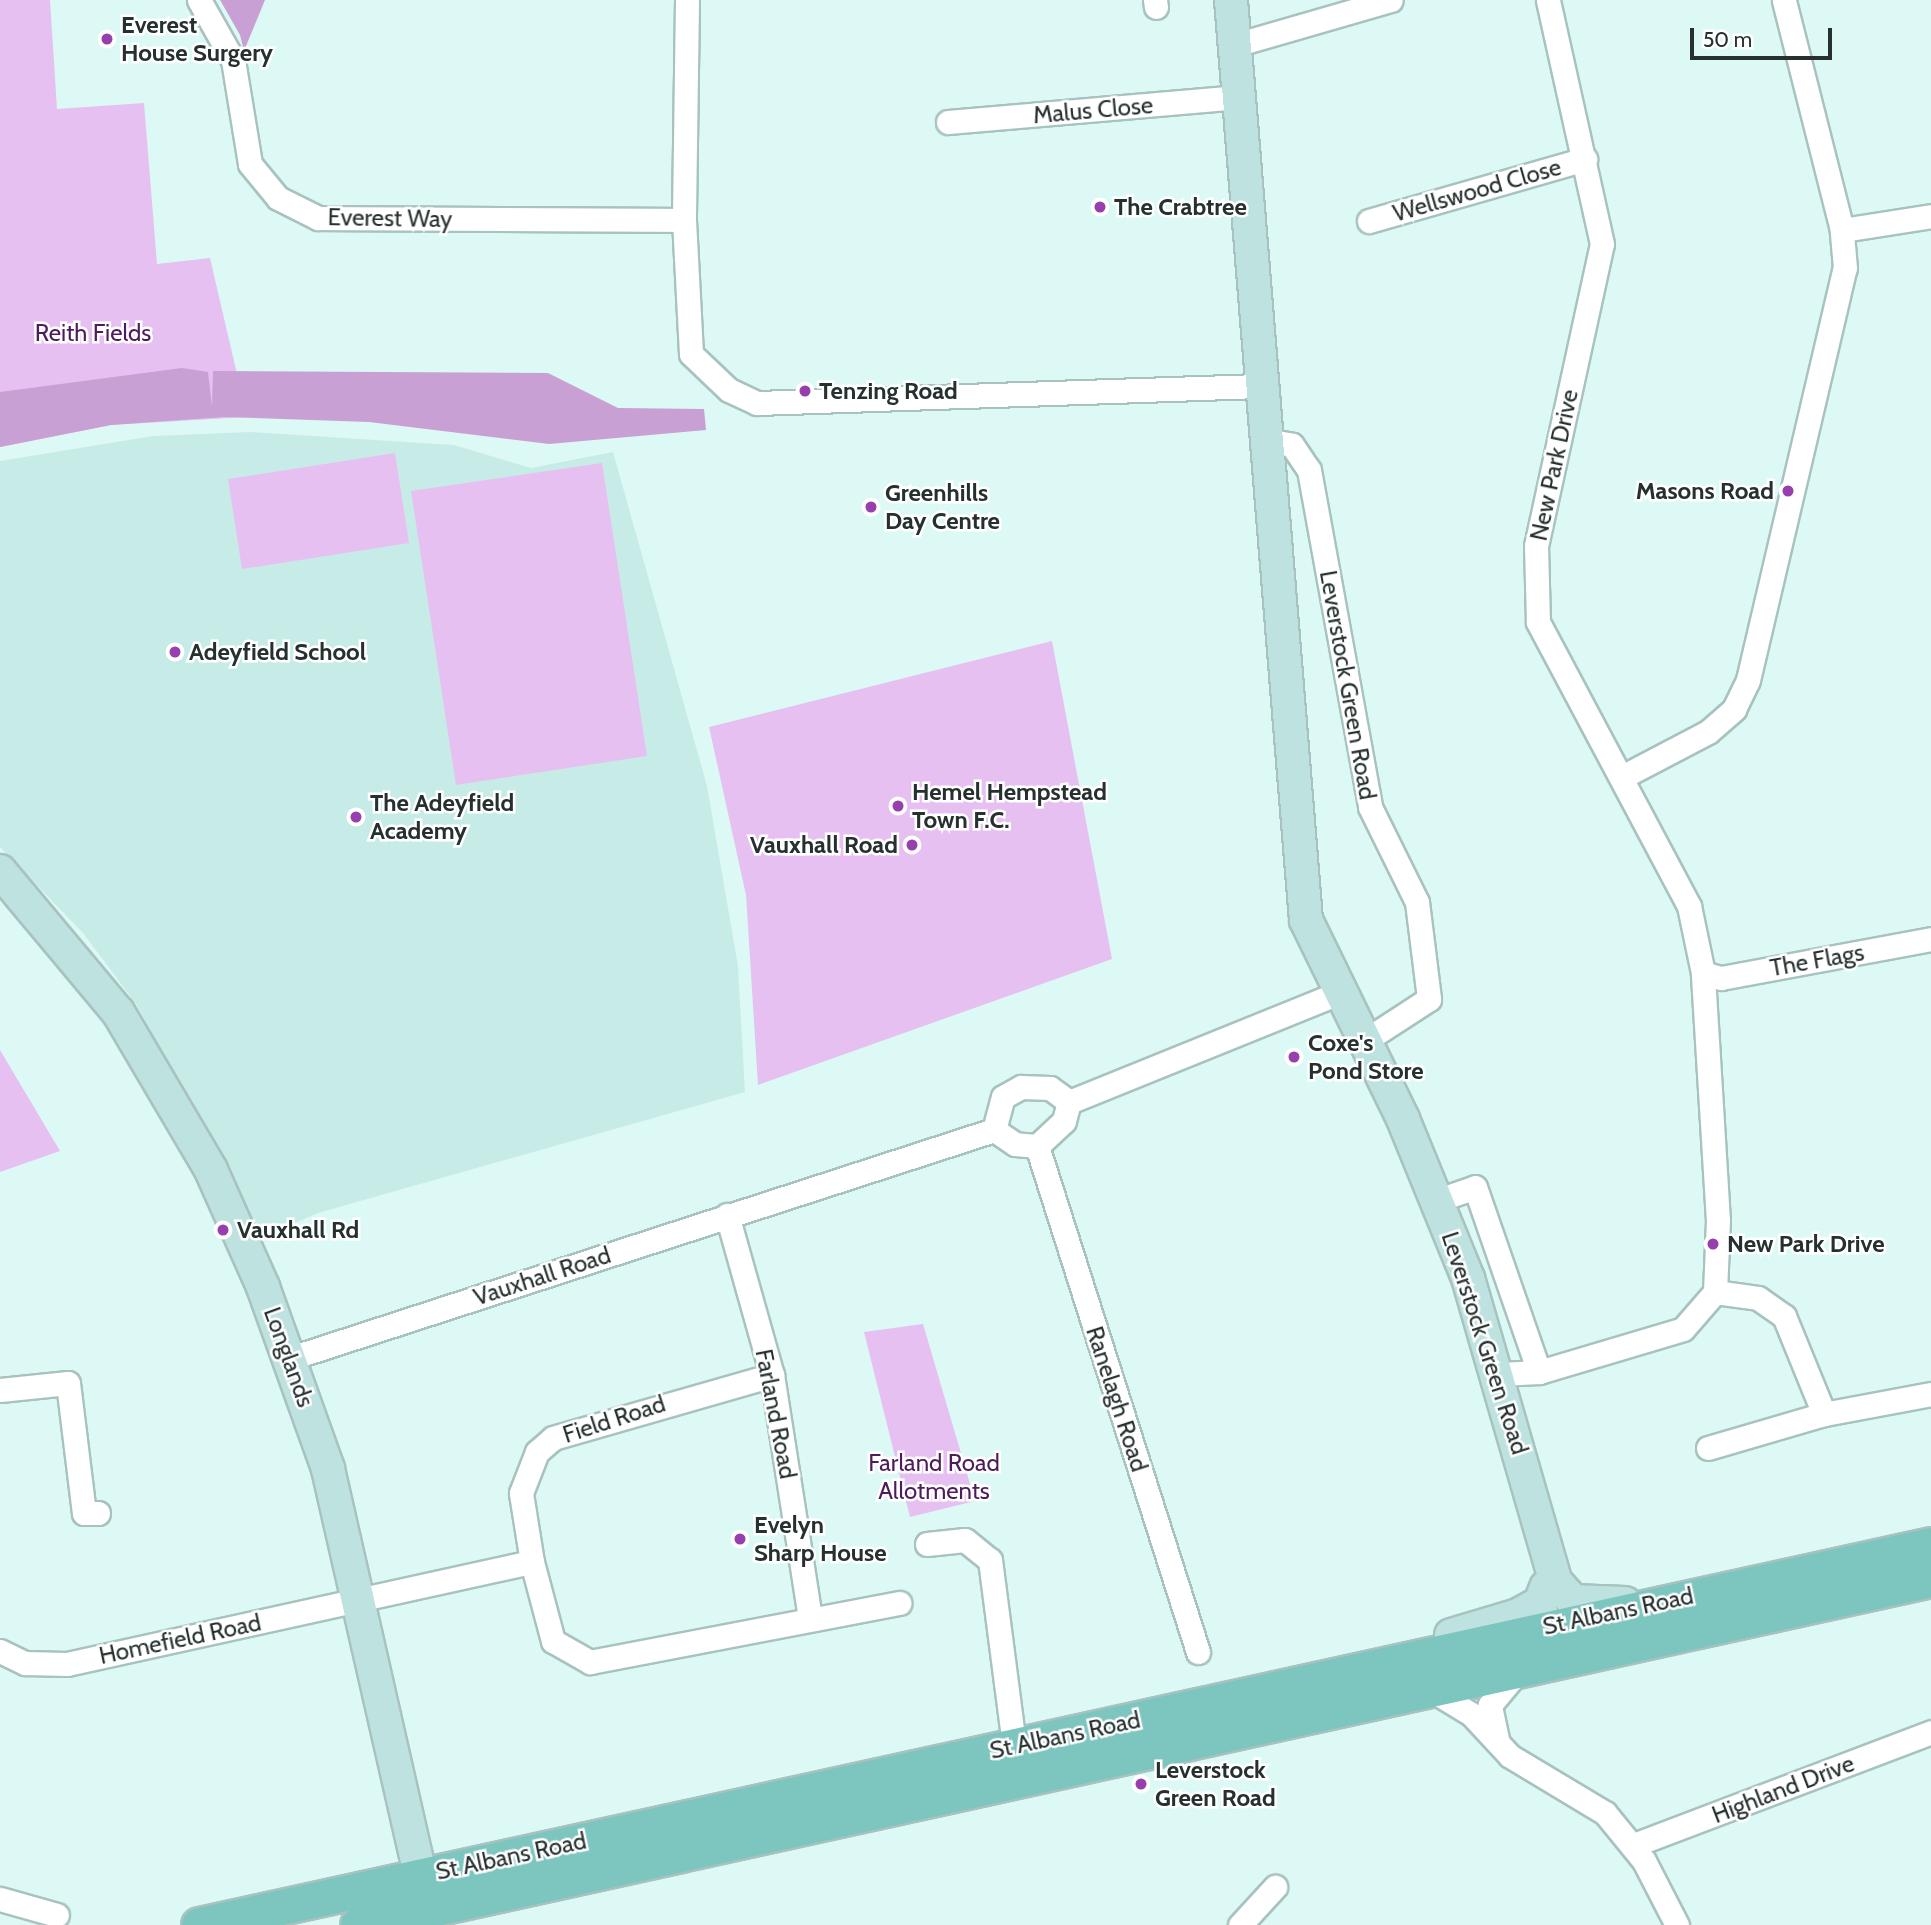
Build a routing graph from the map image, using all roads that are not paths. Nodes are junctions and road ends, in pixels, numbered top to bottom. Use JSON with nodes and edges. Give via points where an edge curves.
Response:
{"nodes":[{"id":1,"x":199,"y":0,"type":"edge"},
{"id":2,"x":687,"y":0,"type":"edge"},
{"id":3,"x":1231,"y":0,"type":"edge"},
{"id":4,"x":1391,"y":0,"type":"edge"},
{"id":5,"x":1548,"y":0,"type":"edge"},
{"id":6,"x":1784,"y":0,"type":"edge"},
{"id":7,"x":1235,"y":44,"type":"junction"},
{"id":8,"x":1239,"y":97,"type":"junction"},
{"id":9,"x":948,"y":122,"type":"dead end"},
{"id":10,"x":1585,"y":159,"type":"junction"},
{"id":11,"x":1931,"y":216,"type":"edge"},
{"id":12,"x":684,"y":220,"type":"junction"},
{"id":13,"x":1370,"y":221,"type":"dead end"},
{"id":14,"x":1842,"y":230,"type":"junction"},
{"id":15,"x":1258,"y":386,"type":"junction"},
{"id":16,"x":1265,"y":440,"type":"junction"},
{"id":17,"x":1622,"y":777,"type":"junction"},
{"id":18,"x":0,"y":871,"type":"edge"},
{"id":19,"x":1931,"y":939,"type":"edge"},
{"id":20,"x":1703,"y":973,"type":"junction"},
{"id":21,"x":1339,"y":993,"type":"junction"},
{"id":22,"x":1366,"y":1040,"type":"junction"},
{"id":23,"x":1069,"y":1102,"type":"junction"},
{"id":24,"x":994,"y":1130,"type":"junction"},
{"id":25,"x":1037,"y":1146,"type":"junction"},
{"id":26,"x":1438,"y":1200,"type":"junction"},
{"id":27,"x":727,"y":1215,"type":"junction"},
{"id":28,"x":1715,"y":1292,"type":"junction"},
{"id":29,"x":291,"y":1358,"type":"junction"},
{"id":30,"x":1539,"y":1372,"type":"junction"},
{"id":31,"x":1500,"y":1374,"type":"junction"},
{"id":32,"x":772,"y":1375,"type":"junction"},
{"id":33,"x":0,"y":1390,"type":"edge"},
{"id":34,"x":1931,"y":1394,"type":"edge"},
{"id":35,"x":1824,"y":1414,"type":"junction"},
{"id":36,"x":1708,"y":1448,"type":"dead end"},
{"id":37,"x":98,"y":1513,"type":"dead end"},
{"id":38,"x":927,"y":1544,"type":"dead end"},
{"id":39,"x":1931,"y":1545,"type":"edge"},
{"id":40,"x":532,"y":1563,"type":"junction"},
{"id":41,"x":1550,"y":1568,"type":"junction"},
{"id":42,"x":1931,"y":1579,"type":"edge"},
{"id":43,"x":1672,"y":1599,"type":"junction"},
{"id":44,"x":899,"y":1603,"type":"dead end"},
{"id":45,"x":362,"y":1604,"type":"junction"},
{"id":46,"x":1541,"y":1616,"type":"junction"},
{"id":47,"x":810,"y":1617,"type":"junction"},
{"id":48,"x":1692,"y":1628,"type":"junction"},
{"id":49,"x":0,"y":1651,"type":"edge"},
{"id":50,"x":1198,"y":1651,"type":"dead end"},
{"id":51,"x":1521,"y":1669,"type":"junction"},
{"id":52,"x":1428,"y":1688,"type":"junction"},
{"id":53,"x":1931,"y":1732,"type":"edge"},
{"id":54,"x":1014,"y":1745,"type":"junction"},
{"id":55,"x":1499,"y":1745,"type":"junction"},
{"id":56,"x":1634,"y":1845,"type":"junction"},
{"id":57,"x":420,"y":1876,"type":"junction"},
{"id":58,"x":1275,"y":1887,"type":"dead end"},
{"id":59,"x":0,"y":1899,"type":"edge"},
{"id":60,"x":427,"y":1910,"type":"junction"},
{"id":61,"x":57,"y":1915,"type":"dead end"},
{"id":62,"x":239,"y":1921,"type":"edge"},
{"id":63,"x":199,"y":1925,"type":"edge"},
{"id":64,"x":358,"y":1925,"type":"edge"},
{"id":65,"x":1240,"y":1925,"type":"edge"},
{"id":66,"x":1677,"y":1925,"type":"edge"}],
"edges":[{"from":1,"to":12,"type":"street","name":"Everest Way","via":[[233,60],[250,164],[278,198],[318,218]]},
{"from":2,"to":12,"type":"street"},
{"from":3,"to":7,"type":"street","name":"Leverstock Green Road"},
{"from":4,"to":7,"type":"street"},
{"from":5,"to":10,"type":"street","name":"New Park Drive"},
{"from":6,"to":14,"type":"street"},
{"from":7,"to":8,"type":"street","name":"Leverstock Green Road"},
{"from":8,"to":9,"type":"street","name":"Malus Close"},
{"from":8,"to":15,"type":"street","name":"Leverstock Green Road"},
{"from":10,"to":13,"type":"street","name":"Wellswood Close"},
{"from":10,"to":17,"type":"street","name":"New Park Drive","via":[[1602,244],[1536,546],[1538,622]]},
{"from":11,"to":14,"type":"street"},
{"from":12,"to":15,"type":"street","via":[[691,354],[729,390],[757,403]]},
{"from":14,"to":17,"type":"street","via":[[1845,268],[1748,680],[1734,709],[1708,732]]},
{"from":15,"to":16,"type":"street","name":"Leverstock Green Road"},
{"from":16,"to":21,"type":"street","name":"Leverstock Green Road","via":[[1299,887],[1306,920]]},
{"from":16,"to":22,"type":"street","name":"Leverstock Green Road","via":[[1292,445],[1309,470],[1370,807],[1417,902],[1429,999]]},
{"from":17,"to":20,"type":"street","name":"New Park Drive","via":[[1689,906]]},
{"from":18,"to":29,"type":"street","name":"Longlands","via":[[85,966],[156,1073],[211,1170]]},
{"from":19,"to":20,"type":"street","name":"The Flags","via":[[1721,978]]},
{"from":20,"to":28,"type":"street","name":"New Park Drive","via":[[1718,1221]]},
{"from":21,"to":22,"type":"street","name":"Leverstock Green Road"},
{"from":21,"to":23,"type":"street"},
{"from":22,"to":26,"type":"street","name":"Leverstock Green Road"},
{"from":23,"to":24,"type":"street","via":[[1050,1088],[1021,1087],[1003,1097]]},
{"from":23,"to":25,"type":"street","via":[[1065,1121]]},
{"from":24,"to":25,"type":"street","via":[[1015,1144]]},
{"from":24,"to":27,"type":"street","name":"Vauxhall Road"},
{"from":25,"to":50,"type":"street","name":"Ranelagh Road"},
{"from":26,"to":30,"type":"street","name":"Leverstock Green Road","via":[[1475,1187]]},
{"from":26,"to":31,"type":"street","name":"Leverstock Green Road"},
{"from":27,"to":29,"type":"street","name":"Vauxhall Road"},
{"from":27,"to":32,"type":"street","name":"Farland Road"},
{"from":28,"to":30,"type":"street","via":[[1682,1329]]},
{"from":28,"to":35,"type":"street","via":[[1758,1298],[1784,1316]]},
{"from":29,"to":45,"type":"street","name":"Longlands"},
{"from":30,"to":31,"type":"street"},
{"from":31,"to":41,"type":"street","name":"Leverstock Green Road"},
{"from":32,"to":40,"type":"street","name":"Field Road","via":[[554,1438],[537,1452],[521,1493]]},
{"from":32,"to":47,"type":"street","name":"Farland Road"},
{"from":33,"to":37,"type":"street","via":[[68,1383],[84,1513]]},
{"from":34,"to":35,"type":"street"},
{"from":35,"to":36,"type":"street"},
{"from":38,"to":54,"type":"street","via":[[965,1540],[990,1560]]},
{"from":39,"to":43,"type":"main road","name":"St Albans Road"},
{"from":40,"to":45,"type":"street"},
{"from":40,"to":47,"type":"street","via":[[553,1641],[590,1662]]},
{"from":41,"to":43,"type":"street","name":"Leverstock Green Road","via":[[1563,1593],[1587,1605]]},
{"from":41,"to":46,"type":"street","name":"Leverstock Green Road"},
{"from":42,"to":48,"type":"main road","name":"St Albans Road"},
{"from":43,"to":46,"type":"main road","name":"St Albans Road"},
{"from":44,"to":47,"type":"street"},
{"from":45,"to":49,"type":"street","name":"Homefield Road","via":[[67,1664],[25,1663]]},
{"from":45,"to":57,"type":"street","name":"Longlands"},
{"from":46,"to":48,"type":"street","via":[[1555,1644],[1666,1622]]},
{"from":46,"to":54,"type":"main road","name":"St Albans Road","via":[[1424,1651]]},
{"from":48,"to":51,"type":"main road","name":"St Albans Road"},
{"from":51,"to":52,"type":"main road","name":"St Albans Road"},
{"from":51,"to":55,"type":"street","via":[[1490,1705]]},
{"from":52,"to":55,"type":"street","via":[[1460,1706]]},
{"from":52,"to":60,"type":"main road","name":"St Albans Road"},
{"from":53,"to":56,"type":"street","name":"Highland Drive"},
{"from":54,"to":57,"type":"main road","name":"St Albans Road"},
{"from":55,"to":56,"type":"street","via":[[1593,1803]]},
{"from":56,"to":66,"type":"street"},
{"from":57,"to":60,"type":"street","name":"Longlands"},
{"from":57,"to":62,"type":"main road","name":"St Albans Road"},
{"from":58,"to":65,"type":"street"},
{"from":59,"to":61,"type":"street"},
{"from":60,"to":64,"type":"main road","name":"St Albans Road"},
{"from":62,"to":63,"type":"main road","name":"St Albans Road"}]}
